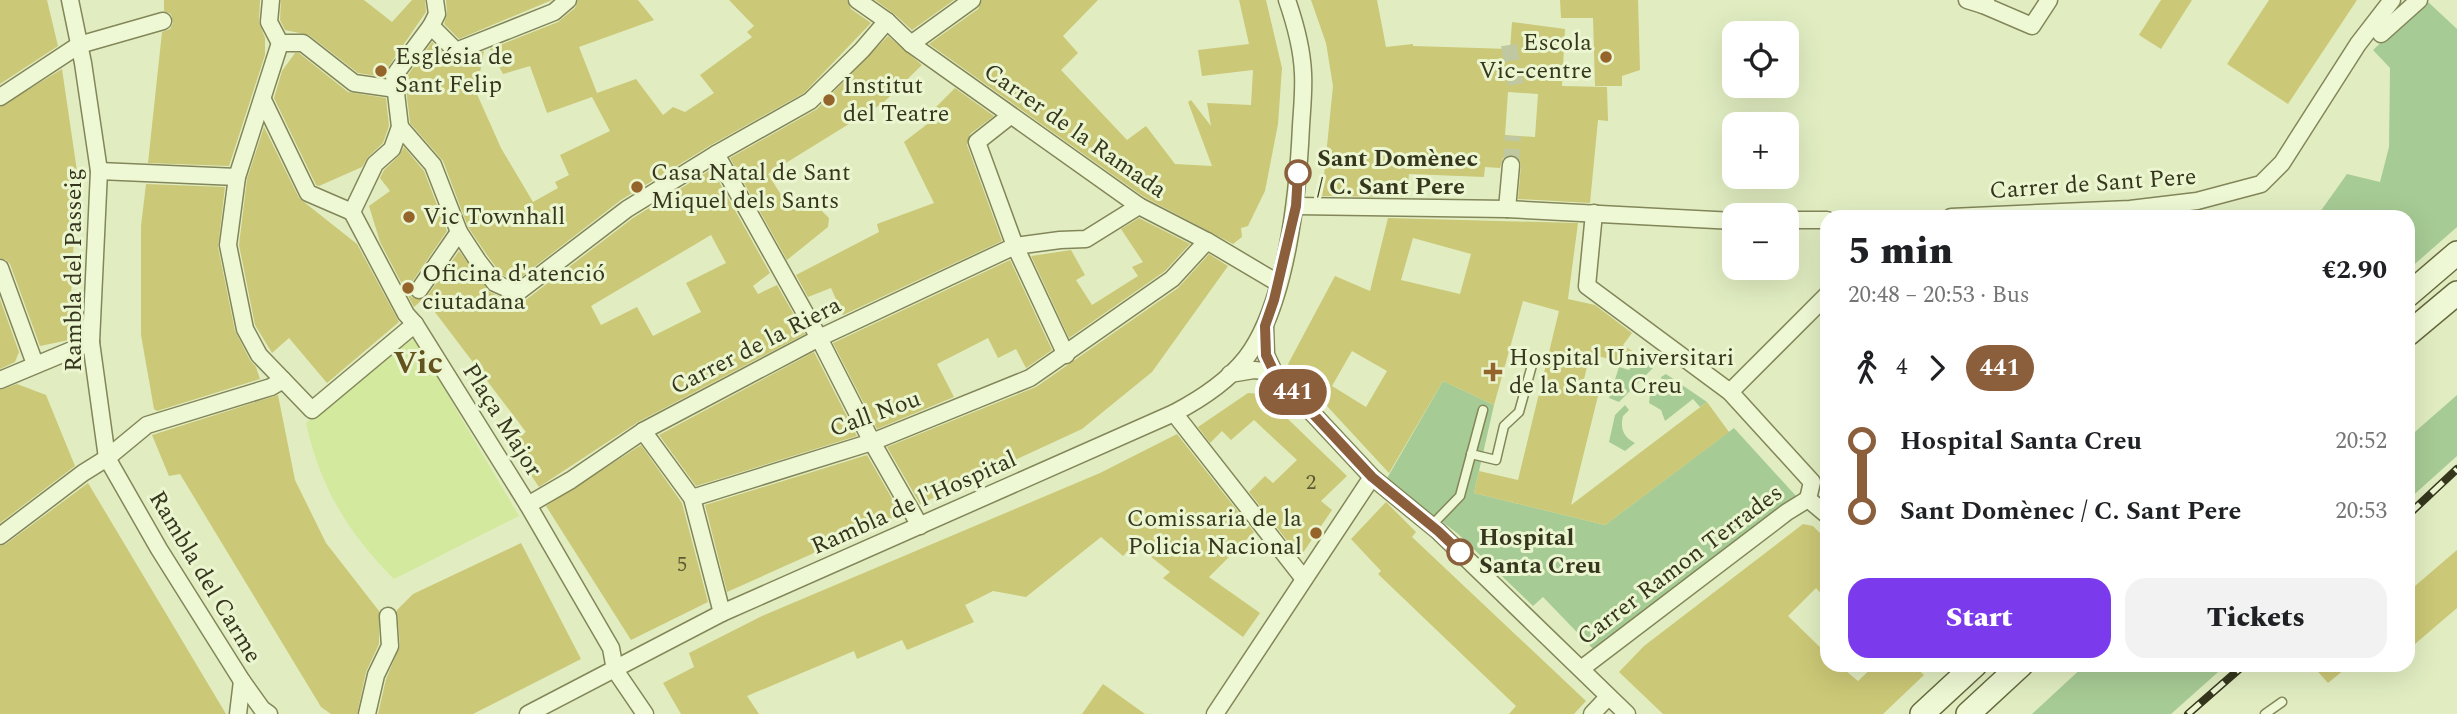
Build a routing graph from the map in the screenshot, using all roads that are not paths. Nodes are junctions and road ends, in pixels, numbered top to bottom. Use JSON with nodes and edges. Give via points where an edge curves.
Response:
{"nodes":[{"id":1,"x":70,"y":0,"type":"edge"},
{"id":2,"x":271,"y":0,"type":"edge"},
{"id":3,"x":435,"y":0,"type":"edge"},
{"id":4,"x":568,"y":0,"type":"edge"},
{"id":5,"x":857,"y":0,"type":"edge"},
{"id":6,"x":972,"y":0,"type":"edge"},
{"id":7,"x":1287,"y":0,"type":"edge"},
{"id":8,"x":2049,"y":0,"type":"edge"},
{"id":9,"x":2392,"y":0,"type":"edge"},
{"id":10,"x":2418,"y":0,"type":"edge"},
{"id":11,"x":1979,"y":2,"type":"edge"},
{"id":12,"x":163,"y":21,"type":"dead end"},
{"id":13,"x":887,"y":21,"type":"junction"},
{"id":14,"x":431,"y":26,"type":"junction"},
{"id":15,"x":2381,"y":34,"type":"dead end"},
{"id":16,"x":280,"y":43,"type":"junction"},
{"id":17,"x":911,"y":44,"type":"junction"},
{"id":18,"x":79,"y":45,"type":"junction"},
{"id":19,"x":396,"y":89,"type":"junction"},
{"id":20,"x":0,"y":97,"type":"edge"},
{"id":21,"x":263,"y":100,"type":"junction"},
{"id":22,"x":1010,"y":116,"type":"junction"},
{"id":23,"x":400,"y":127,"type":"junction"},
{"id":24,"x":716,"y":154,"type":"junction"},
{"id":25,"x":1511,"y":165,"type":"tunnel mouth"},
{"id":26,"x":100,"y":171,"type":"junction"},
{"id":27,"x":237,"y":177,"type":"junction"},
{"id":28,"x":1139,"y":206,"type":"junction"},
{"id":29,"x":1296,"y":206,"type":"junction"},
{"id":30,"x":1507,"y":209,"type":"junction"},
{"id":31,"x":2108,"y":210,"type":"edge"},
{"id":32,"x":352,"y":212,"type":"junction"},
{"id":33,"x":1594,"y":214,"type":"junction"},
{"id":34,"x":1722,"y":220,"type":"edge"},
{"id":35,"x":1799,"y":220,"type":"edge"},
{"id":36,"x":1820,"y":220,"type":"edge"},
{"id":37,"x":459,"y":232,"type":"junction"},
{"id":38,"x":1207,"y":241,"type":"junction"},
{"id":39,"x":1015,"y":246,"type":"junction"},
{"id":40,"x":2457,"y":253,"type":"edge"},
{"id":41,"x":0,"y":268,"type":"edge"},
{"id":42,"x":1278,"y":283,"type":"junction"},
{"id":43,"x":2415,"y":289,"type":"edge"},
{"id":44,"x":419,"y":290,"type":"dead end"},
{"id":45,"x":2457,"y":293,"type":"edge"},
{"id":46,"x":1820,"y":302,"type":"edge"},
{"id":47,"x":415,"y":324,"type":"junction"},
{"id":48,"x":1265,"y":326,"type":"junction"},
{"id":49,"x":2415,"y":328,"type":"edge"},
{"id":50,"x":819,"y":338,"type":"junction"},
{"id":51,"x":91,"y":342,"type":"junction"},
{"id":52,"x":1066,"y":355,"type":"junction"},
{"id":53,"x":1534,"y":358,"type":"dead end"},
{"id":54,"x":35,"y":364,"type":"junction"},
{"id":55,"x":1274,"y":372,"type":"junction"},
{"id":56,"x":1230,"y":374,"type":"junction"},
{"id":57,"x":0,"y":380,"type":"edge"},
{"id":58,"x":286,"y":384,"type":"junction"},
{"id":59,"x":1730,"y":392,"type":"junction"},
{"id":60,"x":1483,"y":410,"type":"dead end"},
{"id":61,"x":1174,"y":413,"type":"junction"},
{"id":62,"x":643,"y":430,"type":"junction"},
{"id":63,"x":872,"y":442,"type":"junction"},
{"id":64,"x":1471,"y":454,"type":"junction"},
{"id":65,"x":107,"y":458,"type":"junction"},
{"id":66,"x":1372,"y":477,"type":"junction"},
{"id":67,"x":692,"y":498,"type":"junction"},
{"id":68,"x":1808,"y":499,"type":"junction"},
{"id":69,"x":528,"y":505,"type":"junction"},
{"id":70,"x":1820,"y":509,"type":"edge"},
{"id":71,"x":920,"y":526,"type":"junction"},
{"id":72,"x":1432,"y":526,"type":"junction"},
{"id":73,"x":0,"y":536,"type":"edge"},
{"id":74,"x":1304,"y":579,"type":"junction"},
{"id":75,"x":722,"y":613,"type":"junction"},
{"id":76,"x":388,"y":616,"type":"dead end"},
{"id":77,"x":1581,"y":669,"type":"junction"},
{"id":78,"x":615,"y":670,"type":"junction"},
{"id":79,"x":1966,"y":672,"type":"edge"},
{"id":80,"x":2013,"y":672,"type":"edge"},
{"id":81,"x":242,"y":681,"type":"junction"},
{"id":82,"x":1608,"y":696,"type":"junction"},
{"id":83,"x":2282,"y":702,"type":"dead end"},
{"id":84,"x":1220,"y":712,"type":"edge"},
{"id":85,"x":238,"y":714,"type":"edge"},
{"id":86,"x":270,"y":714,"type":"edge"},
{"id":87,"x":367,"y":714,"type":"edge"},
{"id":88,"x":528,"y":714,"type":"edge"},
{"id":89,"x":645,"y":714,"type":"edge"},
{"id":90,"x":1592,"y":714,"type":"edge"},
{"id":91,"x":1627,"y":714,"type":"edge"},
{"id":92,"x":1922,"y":714,"type":"edge"},
{"id":93,"x":1968,"y":714,"type":"edge"},
{"id":94,"x":2265,"y":714,"type":"edge"}],
"edges":[{"from":1,"to":18,"type":"street","name":"Rambla del Passeig"},
{"from":2,"to":16,"type":"street","via":[[269,22]]},
{"from":3,"to":14,"type":"street","via":[[437,14]]},
{"from":4,"to":14,"type":"street","via":[[554,12],[456,51]]},
{"from":5,"to":13,"type":"street","name":"Carrer de la Ramada"},
{"from":6,"to":17,"type":"street"},
{"from":7,"to":29,"type":"street","name":"Rambla de l'Hospital","via":[[1303,74]]},
{"from":8,"to":11,"type":"street","via":[[2032,26]]},
{"from":9,"to":31,"type":"street","name":"Carrer de Sant Pere","via":[[2358,44],[2282,163],[2261,184],[2197,201]]},
{"from":10,"to":15,"type":"street"},
{"from":12,"to":18,"type":"street"},
{"from":13,"to":17,"type":"street","name":"Carrer de la Ramada"},
{"from":13,"to":24,"type":"street","via":[[810,101]]},
{"from":14,"to":19,"type":"street","via":[[394,76]]},
{"from":16,"to":19,"type":"street","via":[[303,43],[354,83]]},
{"from":16,"to":21,"type":"street"},
{"from":17,"to":22,"type":"street","name":"Carrer de la Ramada"},
{"from":18,"to":20,"type":"street"},
{"from":18,"to":26,"type":"street","name":"Rambla del Passeig"},
{"from":19,"to":23,"type":"street"},
{"from":21,"to":27,"type":"street"},
{"from":21,"to":32,"type":"street","via":[[308,193]]},
{"from":22,"to":28,"type":"street","name":"Carrer de la Ramada"},
{"from":22,"to":39,"type":"street","via":[[977,142]]},
{"from":23,"to":32,"type":"street","via":[[392,149],[375,164]]},
{"from":23,"to":37,"type":"street","via":[[433,165]]},
{"from":24,"to":37,"type":"street","via":[[627,209],[517,293],[495,283]]},
{"from":24,"to":50,"type":"street"},
{"from":25,"to":30,"type":"street"},
{"from":26,"to":27,"type":"street"},
{"from":26,"to":51,"type":"street","name":"Rambla del Passeig"},
{"from":27,"to":58,"type":"street","via":[[228,245],[245,329],[259,355]]},
{"from":28,"to":38,"type":"street","name":"Carrer de la Ramada"},
{"from":28,"to":39,"type":"street","name":"Carrer de la Riera","via":[[1086,239]]},
{"from":29,"to":30,"type":"street"},
{"from":29,"to":42,"type":"street","name":"Rambla de l'Hospital"},
{"from":30,"to":33,"type":"street"},
{"from":32,"to":47,"type":"street","name":"Plaça Major"},
{"from":33,"to":34,"type":"street"},
{"from":33,"to":59,"type":"street","via":[[1587,286]]},
{"from":35,"to":36,"type":"street"},
{"from":37,"to":44,"type":"street"},
{"from":38,"to":42,"type":"street","name":"Carrer de la Ramada"},
{"from":38,"to":52,"type":"street","name":"Call Nou","via":[[1172,279]]},
{"from":39,"to":50,"type":"street","name":"Carrer de la Riera"},
{"from":39,"to":52,"type":"street"},
{"from":40,"to":43,"type":"street"},
{"from":41,"to":54,"type":"street"},
{"from":42,"to":48,"type":"street","name":"Rambla de l'Hospital"},
{"from":45,"to":49,"type":"street"},
{"from":46,"to":59,"type":"street"},
{"from":47,"to":58,"type":"street","via":[[312,410]]},
{"from":47,"to":69,"type":"street","name":"Plaça Major"},
{"from":48,"to":55,"type":"street","name":"Rambla de l'Hospital","via":[[1266,355]]},
{"from":48,"to":56,"type":"street","name":"Rambla de l'Hospital","via":[[1246,358]]},
{"from":50,"to":62,"type":"street","name":"Carrer de la Riera"},
{"from":50,"to":63,"type":"street"},
{"from":51,"to":54,"type":"street"},
{"from":51,"to":65,"type":"street","name":"Rambla del Passeig"},
{"from":52,"to":63,"type":"street","name":"Call Nou","via":[[1030,378]]},
{"from":53,"to":64,"type":"lane","via":[[1518,412],[1504,426],[1496,460]]},
{"from":54,"to":57,"type":"street"},
{"from":55,"to":56,"type":"street"},
{"from":55,"to":66,"type":"street"},
{"from":56,"to":61,"type":"street","name":"Rambla de l'Hospital"},
{"from":58,"to":65,"type":"street","via":[[156,420]]},
{"from":59,"to":68,"type":"street","via":[[1811,482]]},
{"from":60,"to":64,"type":"lane"},
{"from":61,"to":71,"type":"street","name":"Rambla de l'Hospital"},
{"from":61,"to":74,"type":"street"},
{"from":62,"to":67,"type":"street"},
{"from":62,"to":69,"type":"street","name":"Carrer de la Riera"},
{"from":63,"to":67,"type":"street","name":"Call Nou"},
{"from":63,"to":71,"type":"street"},
{"from":64,"to":72,"type":"lane","via":[[1460,496]]},
{"from":65,"to":73,"type":"street"},
{"from":65,"to":81,"type":"street","name":"Rambla del Carme"},
{"from":66,"to":72,"type":"street"},
{"from":66,"to":74,"type":"street"},
{"from":67,"to":75,"type":"street"},
{"from":68,"to":70,"type":"street"},
{"from":68,"to":77,"type":"street","name":"Carrer Ramon Terrades"},
{"from":69,"to":78,"type":"street","name":"Plaça Major","via":[[611,648]]},
{"from":71,"to":75,"type":"street","name":"Rambla de l'Hospital"},
{"from":72,"to":77,"type":"street"},
{"from":74,"to":84,"type":"street"},
{"from":75,"to":78,"type":"street","name":"Rambla de l'Hospital"},
{"from":76,"to":87,"type":"street","via":[[390,646],[376,675]]},
{"from":77,"to":82,"type":"street"},
{"from":78,"to":88,"type":"street","name":"Rambla de l'Hospital"},
{"from":78,"to":89,"type":"street","name":"Plaça Major"},
{"from":79,"to":92,"type":"street"},
{"from":80,"to":93,"type":"street"},
{"from":81,"to":85,"type":"street"},
{"from":81,"to":86,"type":"street","name":"Rambla del Carme"},
{"from":82,"to":90,"type":"street"},
{"from":82,"to":91,"type":"street"},
{"from":83,"to":94,"type":"lane"}]}
